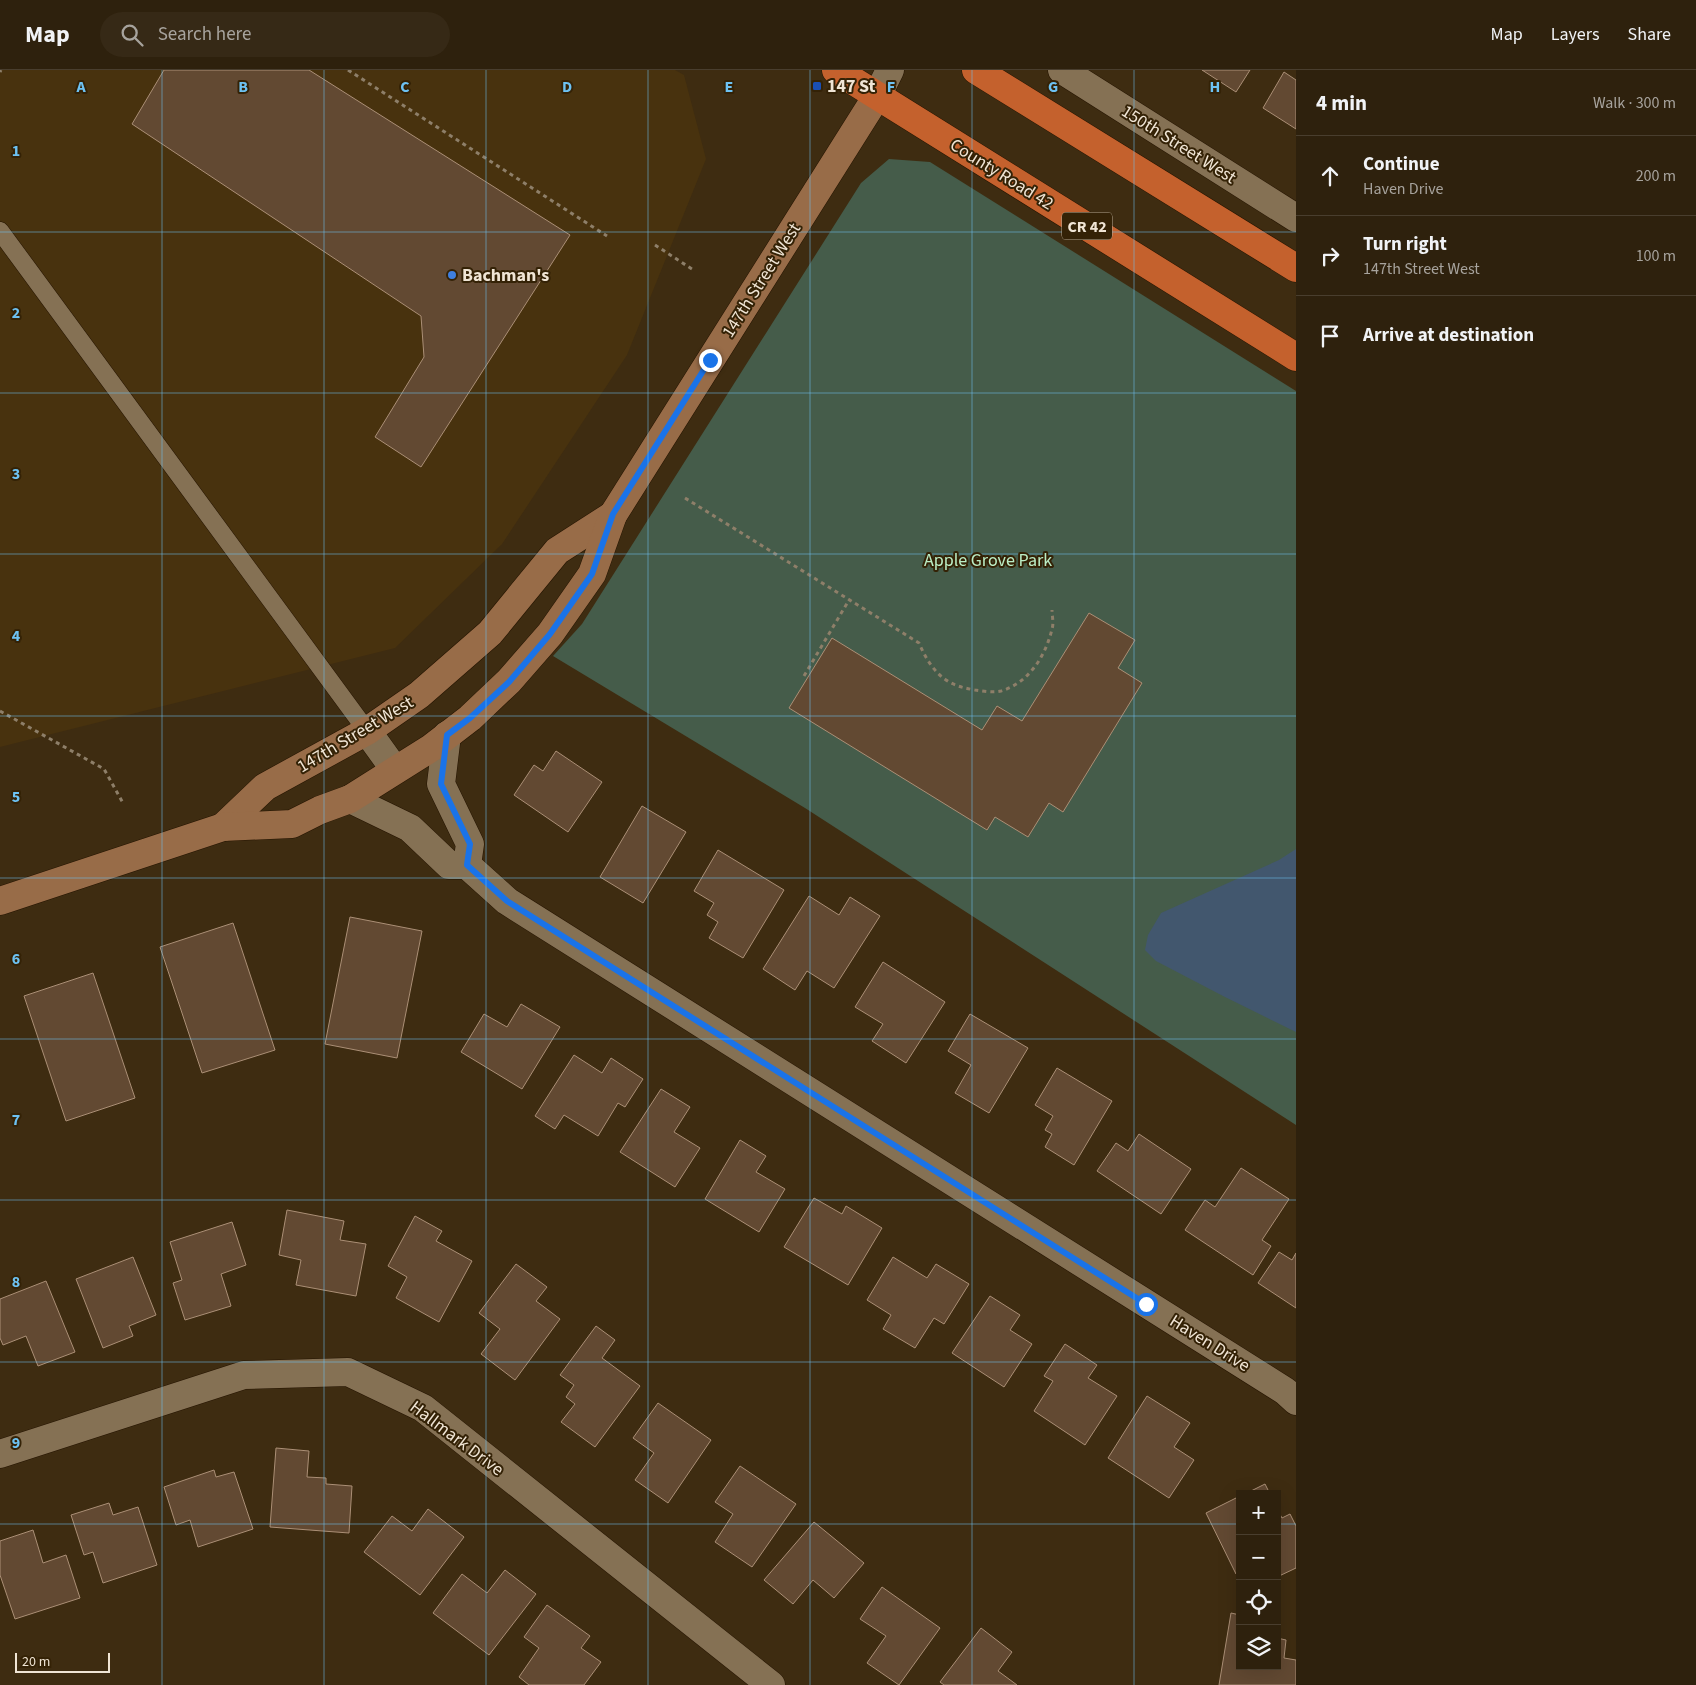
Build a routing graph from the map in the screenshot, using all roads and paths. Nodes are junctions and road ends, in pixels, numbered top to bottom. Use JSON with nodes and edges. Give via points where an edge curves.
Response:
{"nodes":[{"id":1,"x":348,"y":70,"type":"edge"},
{"id":2,"x":836,"y":70,"type":"edge"},
{"id":3,"x":890,"y":70,"type":"edge"},
{"id":4,"x":976,"y":70,"type":"edge"},
{"id":5,"x":1062,"y":70,"type":"edge"},
{"id":6,"x":877,"y":96,"type":"junction"},
{"id":7,"x":1296,"y":218,"type":"edge"},
{"id":8,"x":0,"y":231,"type":"edge"},
{"id":9,"x":608,"y":236,"type":"dead end"},
{"id":10,"x":655,"y":245,"type":"dead end"},
{"id":11,"x":1296,"y":268,"type":"edge"},
{"id":12,"x":695,"y":271,"type":"dead end"},
{"id":13,"x":1296,"y":357,"type":"edge"},
{"id":14,"x":685,"y":498,"type":"dead end"},
{"id":15,"x":613,"y":514,"type":"junction"},
{"id":16,"x":848,"y":600,"type":"junction"},
{"id":17,"x":1052,"y":610,"type":"dead end"},
{"id":18,"x":804,"y":676,"type":"dead end"},
{"id":19,"x":0,"y":711,"type":"edge"},
{"id":20,"x":367,"y":731,"type":"junction"},
{"id":21,"x":447,"y":735,"type":"junction"},
{"id":22,"x":395,"y":770,"type":"junction"},
{"id":23,"x":350,"y":799,"type":"junction"},
{"id":24,"x":123,"y":803,"type":"dead end"},
{"id":25,"x":223,"y":827,"type":"junction"},
{"id":26,"x":467,"y":865,"type":"junction"},
{"id":27,"x":0,"y":901,"type":"edge"},
{"id":28,"x":1296,"y":1401,"type":"edge"},
{"id":29,"x":0,"y":1454,"type":"edge"},
{"id":30,"x":771,"y":1685,"type":"edge"}],
"edges":[{"from":1,"to":9,"type":"path"},
{"from":2,"to":6,"type":"highway","name":"County Road 42","number":"CR 42"},
{"from":3,"to":6,"type":"street"},
{"from":4,"to":11,"type":"highway"},
{"from":5,"to":7,"type":"street","name":"150th Street West"},
{"from":6,"to":13,"type":"highway","name":"County Road 42","number":"CR 42"},
{"from":6,"to":15,"type":"street","name":"147th Street West"},
{"from":8,"to":20,"type":"lane"},
{"from":10,"to":12,"type":"path"},
{"from":14,"to":16,"type":"path"},
{"from":15,"to":20,"type":"street","name":"147th Street West","via":[[557,551],[490,634],[419,695]]},
{"from":15,"to":21,"type":"street","name":"147th Street West","via":[[592,574],[550,634],[509,682]]},
{"from":16,"to":17,"type":"path","via":[[919,644],[935,670],[946,680],[962,688],[984,692],[1001,691],[1019,683],[1035,668],[1053,627]]},
{"from":16,"to":18,"type":"path"},
{"from":19,"to":24,"type":"path","via":[[104,768]]},
{"from":20,"to":22,"type":"street"},
{"from":20,"to":25,"type":"street","name":"147th Street West","via":[[265,786]]},
{"from":21,"to":22,"type":"street","name":"147th Street West"},
{"from":21,"to":26,"type":"street","via":[[441,784],[470,844]]},
{"from":22,"to":23,"type":"street","name":"147th Street West"},
{"from":23,"to":25,"type":"street","name":"147th Street West","via":[[292,824]]},
{"from":23,"to":26,"type":"street","via":[[410,828],[449,865]]},
{"from":25,"to":27,"type":"street","name":"147th Street West"},
{"from":26,"to":28,"type":"street","name":"Haven Drive","via":[[507,901],[1285,1390]]},
{"from":29,"to":30,"type":"street","name":"Hallmark Drive","via":[[244,1375],[348,1372],[423,1408]]}]}
